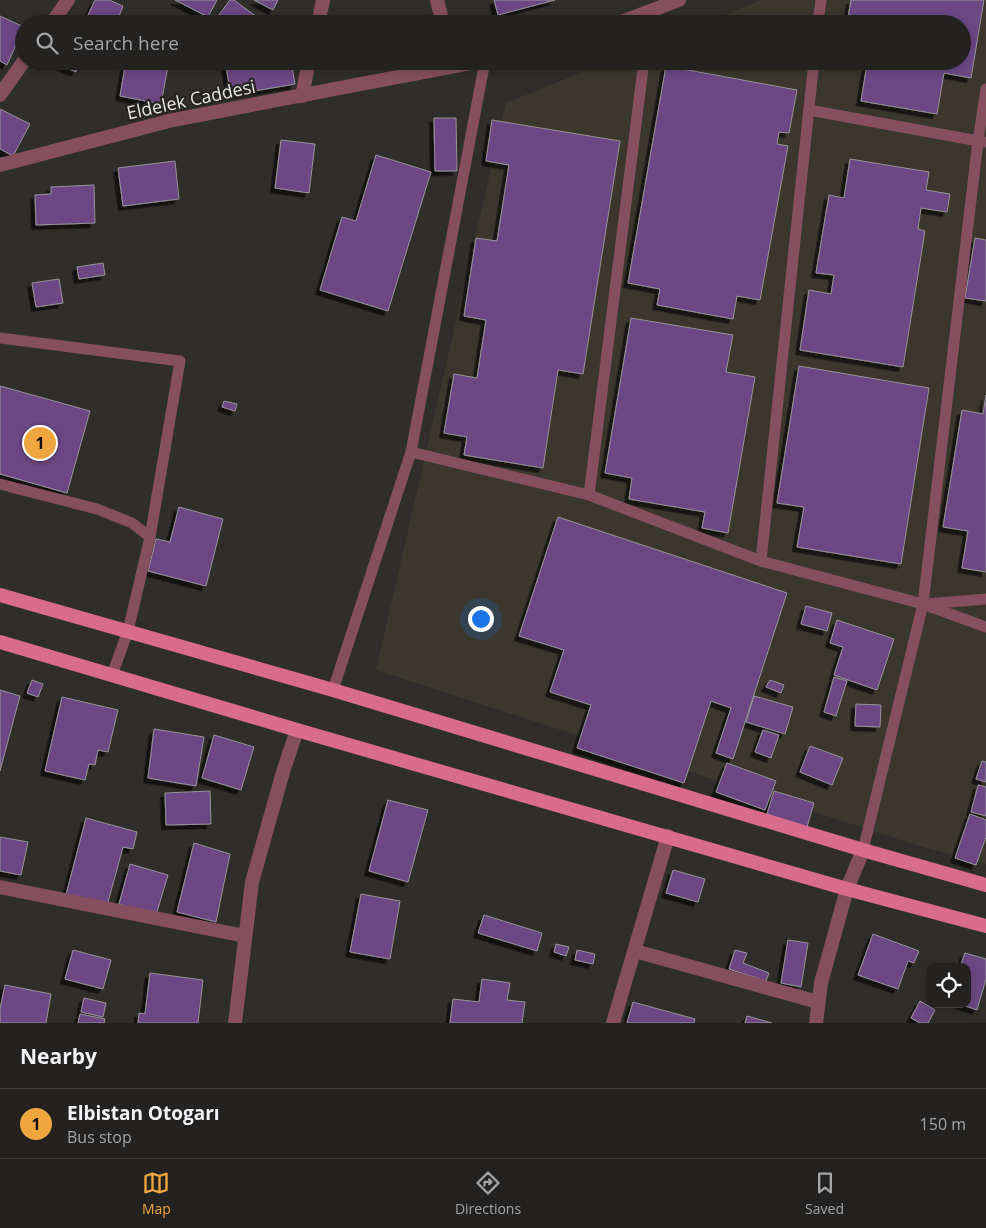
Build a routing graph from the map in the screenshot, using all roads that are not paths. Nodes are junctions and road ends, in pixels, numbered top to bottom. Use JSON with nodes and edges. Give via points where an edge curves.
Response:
{"nodes":[{"id":1,"x":68,"y":0,"type":"edge"},
{"id":2,"x":323,"y":0,"type":"edge"},
{"id":3,"x":438,"y":0,"type":"edge"},
{"id":4,"x":679,"y":0,"type":"edge"},
{"id":5,"x":821,"y":0,"type":"edge"},
{"id":6,"x":57,"y":15,"type":"edge"},
{"id":7,"x":320,"y":15,"type":"edge"},
{"id":8,"x":441,"y":15,"type":"edge"},
{"id":9,"x":653,"y":15,"type":"edge"},
{"id":10,"x":819,"y":15,"type":"edge"},
{"id":11,"x":18,"y":70,"type":"edge"},
{"id":12,"x":307,"y":70,"type":"edge"},
{"id":13,"x":424,"y":70,"type":"edge"},
{"id":14,"x":483,"y":70,"type":"edge"},
{"id":15,"x":643,"y":70,"type":"edge"},
{"id":16,"x":813,"y":70,"type":"edge"},
{"id":17,"x":986,"y":89,"type":"edge"},
{"id":18,"x":0,"y":96,"type":"edge"},
{"id":19,"x":302,"y":96,"type":"junction"},
{"id":20,"x":809,"y":110,"type":"junction"},
{"id":21,"x":982,"y":142,"type":"edge"},
{"id":22,"x":0,"y":165,"type":"edge"},
{"id":23,"x":0,"y":338,"type":"edge"},
{"id":24,"x":411,"y":452,"type":"junction"},
{"id":25,"x":0,"y":484,"type":"edge"},
{"id":26,"x":589,"y":495,"type":"junction"},
{"id":27,"x":150,"y":537,"type":"junction"},
{"id":28,"x":761,"y":561,"type":"junction"},
{"id":29,"x":0,"y":595,"type":"edge"},
{"id":30,"x":986,"y":599,"type":"edge"},
{"id":31,"x":923,"y":604,"type":"junction"},
{"id":32,"x":986,"y":627,"type":"edge"},
{"id":33,"x":128,"y":631,"type":"junction"},
{"id":34,"x":0,"y":642,"type":"edge"},
{"id":35,"x":112,"y":675,"type":"junction"},
{"id":36,"x":333,"y":690,"type":"junction"},
{"id":37,"x":297,"y":730,"type":"junction"},
{"id":38,"x":668,"y":836,"type":"junction"},
{"id":39,"x":863,"y":850,"type":"junction"},
{"id":40,"x":986,"y":885,"type":"edge"},
{"id":41,"x":0,"y":887,"type":"edge"},
{"id":42,"x":847,"y":889,"type":"junction"},
{"id":43,"x":986,"y":926,"type":"edge"},
{"id":44,"x":245,"y":936,"type":"junction"},
{"id":45,"x":635,"y":951,"type":"junction"},
{"id":46,"x":818,"y":1002,"type":"junction"},
{"id":47,"x":235,"y":1023,"type":"edge"},
{"id":48,"x":613,"y":1023,"type":"edge"},
{"id":49,"x":816,"y":1023,"type":"edge"}],
"edges":[{"from":1,"to":6,"type":"street"},
{"from":2,"to":7,"type":"street"},
{"from":3,"to":8,"type":"street"},
{"from":4,"to":9,"type":"street"},
{"from":5,"to":10,"type":"lane"},
{"from":11,"to":18,"type":"street"},
{"from":12,"to":19,"type":"street"},
{"from":13,"to":19,"type":"street","name":"Eldelek Caddesi"},
{"from":14,"to":24,"type":"lane"},
{"from":15,"to":26,"type":"lane"},
{"from":16,"to":20,"type":"lane"},
{"from":17,"to":21,"type":"lane"},
{"from":19,"to":22,"type":"street","name":"Eldelek Caddesi","via":[[173,120]]},
{"from":20,"to":21,"type":"lane"},
{"from":20,"to":28,"type":"lane"},
{"from":21,"to":31,"type":"lane"},
{"from":23,"to":27,"type":"lane","via":[[180,361]]},
{"from":24,"to":26,"type":"lane"},
{"from":24,"to":36,"type":"lane"},
{"from":25,"to":27,"type":"lane","via":[[97,509],[132,522]]},
{"from":26,"to":28,"type":"lane"},
{"from":27,"to":33,"type":"lane"},
{"from":28,"to":31,"type":"lane"},
{"from":29,"to":33,"type":"main road"},
{"from":30,"to":31,"type":"lane"},
{"from":31,"to":32,"type":"lane"},
{"from":31,"to":39,"type":"lane"},
{"from":33,"to":35,"type":"lane"},
{"from":33,"to":36,"type":"main road"},
{"from":34,"to":35,"type":"main road"},
{"from":35,"to":37,"type":"main road"},
{"from":36,"to":39,"type":"main road"},
{"from":37,"to":38,"type":"main road"},
{"from":37,"to":44,"type":"street","via":[[252,882]]},
{"from":38,"to":42,"type":"main road"},
{"from":38,"to":45,"type":"street"},
{"from":39,"to":40,"type":"main road"},
{"from":39,"to":42,"type":"street"},
{"from":41,"to":44,"type":"street"},
{"from":42,"to":43,"type":"main road"},
{"from":42,"to":46,"type":"street"},
{"from":44,"to":47,"type":"street"},
{"from":45,"to":46,"type":"street"},
{"from":45,"to":48,"type":"street"},
{"from":46,"to":49,"type":"street"}]}
